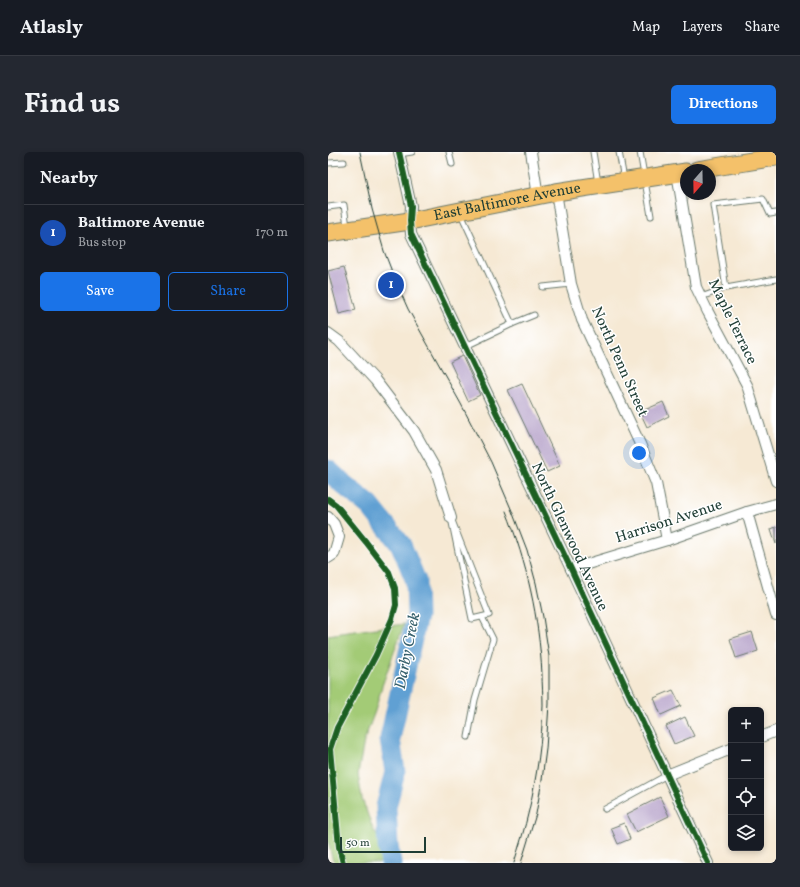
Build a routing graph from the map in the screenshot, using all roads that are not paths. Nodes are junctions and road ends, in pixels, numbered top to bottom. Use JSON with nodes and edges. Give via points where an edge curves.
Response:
{"nodes":[{"id":1,"x":412,"y":152,"type":"edge"},
{"id":2,"x":449,"y":152,"type":"edge"},
{"id":3,"x":531,"y":152,"type":"edge"},
{"id":4,"x":593,"y":152,"type":"edge"},
{"id":5,"x":619,"y":152,"type":"edge"},
{"id":6,"x":640,"y":152,"type":"edge"},
{"id":7,"x":399,"y":153,"type":"edge"},
{"id":8,"x":776,"y":157,"type":"edge"},
{"id":9,"x":344,"y":162,"type":"dead end"},
{"id":10,"x":328,"y":163,"type":"edge"},
{"id":11,"x":452,"y":164,"type":"dead end"},
{"id":12,"x":716,"y":167,"type":"edge"},
{"id":13,"x":680,"y":172,"type":"edge"},
{"id":14,"x":644,"y":178,"type":"junction"},
{"id":15,"x":624,"y":182,"type":"junction"},
{"id":16,"x":598,"y":186,"type":"junction"},
{"id":17,"x":556,"y":192,"type":"junction"},
{"id":18,"x":538,"y":196,"type":"junction"},
{"id":19,"x":685,"y":200,"type":"edge"},
{"id":20,"x":328,"y":207,"type":"edge"},
{"id":21,"x":459,"y":211,"type":"junction"},
{"id":22,"x":776,"y":213,"type":"edge"},
{"id":23,"x":651,"y":216,"type":"dead end"},
{"id":24,"x":410,"y":221,"type":"junction"},
{"id":25,"x":348,"y":230,"type":"junction"},
{"id":26,"x":328,"y":233,"type":"edge"},
{"id":27,"x":776,"y":279,"type":"edge"},
{"id":28,"x":571,"y":284,"type":"junction"},
{"id":29,"x":543,"y":287,"type":"dead end"},
{"id":30,"x":726,"y":288,"type":"junction"},
{"id":31,"x":701,"y":297,"type":"junction"},
{"id":32,"x":534,"y":315,"type":"dead end"},
{"id":33,"x":512,"y":324,"type":"junction"},
{"id":34,"x":328,"y":333,"type":"edge"},
{"id":35,"x":464,"y":347,"type":"junction"},
{"id":36,"x":776,"y":481,"type":"edge"},
{"id":37,"x":776,"y":504,"type":"edge"},
{"id":38,"x":747,"y":512,"type":"junction"},
{"id":39,"x":328,"y":517,"type":"edge"},
{"id":40,"x":452,"y":518,"type":"junction"},
{"id":41,"x":667,"y":540,"type":"junction"},
{"id":42,"x":328,"y":558,"type":"edge"},
{"id":43,"x":570,"y":569,"type":"junction"},
{"id":44,"x":776,"y":615,"type":"edge"},
{"id":45,"x":482,"y":617,"type":"junction"},
{"id":46,"x":776,"y":731,"type":"edge"},
{"id":47,"x":764,"y":736,"type":"edge"},
{"id":48,"x":468,"y":737,"type":"dead end"},
{"id":49,"x":728,"y":750,"type":"edge"},
{"id":50,"x":667,"y":775,"type":"junction"},
{"id":51,"x":605,"y":809,"type":"dead end"},
{"id":52,"x":708,"y":863,"type":"edge"}],
"edges":[{"from":1,"to":7,"type":"lane"},
{"from":2,"to":11,"type":"lane"},
{"from":3,"to":18,"type":"street"},
{"from":4,"to":16,"type":"lane"},
{"from":5,"to":15,"type":"lane"},
{"from":6,"to":14,"type":"lane"},
{"from":7,"to":24,"type":"street","name":"North Glenwood Avenue","via":[[411,206]]},
{"from":8,"to":12,"type":"main road"},
{"from":9,"to":10,"type":"lane"},
{"from":13,"to":14,"type":"main road","name":"East Baltimore Avenue"},
{"from":14,"to":15,"type":"main road","name":"East Baltimore Avenue"},
{"from":14,"to":23,"type":"lane"},
{"from":15,"to":16,"type":"main road","name":"East Baltimore Avenue"},
{"from":16,"to":17,"type":"main road","name":"East Baltimore Avenue"},
{"from":17,"to":18,"type":"main road","name":"East Baltimore Avenue"},
{"from":17,"to":28,"type":"street","name":"North Penn Street"},
{"from":18,"to":21,"type":"main road","name":"East Baltimore Avenue"},
{"from":19,"to":31,"type":"street","name":"Maple Terrace","via":[[696,287]]},
{"from":20,"to":25,"type":"lane","via":[[344,205]]},
{"from":21,"to":24,"type":"main road","name":"East Baltimore Avenue"},
{"from":21,"to":33,"type":"lane"},
{"from":22,"to":30,"type":"lane","via":[[770,214],[763,199],[713,205]]},
{"from":24,"to":25,"type":"main road","name":"East Baltimore Avenue"},
{"from":24,"to":35,"type":"street","name":"North Glenwood Avenue","via":[[410,234]]},
{"from":25,"to":26,"type":"main road","name":"East Baltimore Avenue"},
{"from":27,"to":30,"type":"lane"},
{"from":28,"to":29,"type":"lane"},
{"from":28,"to":41,"type":"street","name":"North Penn Street","via":[[582,320],[656,483]]},
{"from":30,"to":31,"type":"lane"},
{"from":31,"to":36,"type":"street","name":"Maple Terrace","via":[[747,385]]},
{"from":32,"to":33,"type":"lane"},
{"from":33,"to":35,"type":"lane"},
{"from":34,"to":40,"type":"street","via":[[339,341],[374,380],[414,431],[436,470]]},
{"from":35,"to":43,"type":"street","name":"North Glenwood Avenue"},
{"from":37,"to":38,"type":"street","name":"Harrison Avenue"},
{"from":38,"to":41,"type":"street","name":"Harrison Avenue"},
{"from":38,"to":44,"type":"street"},
{"from":39,"to":42,"type":"street","via":[[339,537],[334,554]]},
{"from":40,"to":45,"type":"lane","via":[[489,615]]},
{"from":40,"to":45,"type":"lane","via":[[472,619]]},
{"from":41,"to":43,"type":"street","name":"Harrison Avenue"},
{"from":43,"to":50,"type":"street","name":"North Glenwood Avenue"},
{"from":45,"to":48,"type":"lane","via":[[493,639],[475,700]]},
{"from":46,"to":47,"type":"street"},
{"from":49,"to":50,"type":"street"},
{"from":50,"to":51,"type":"lane"},
{"from":50,"to":52,"type":"street","name":"North Glenwood Avenue"}]}
